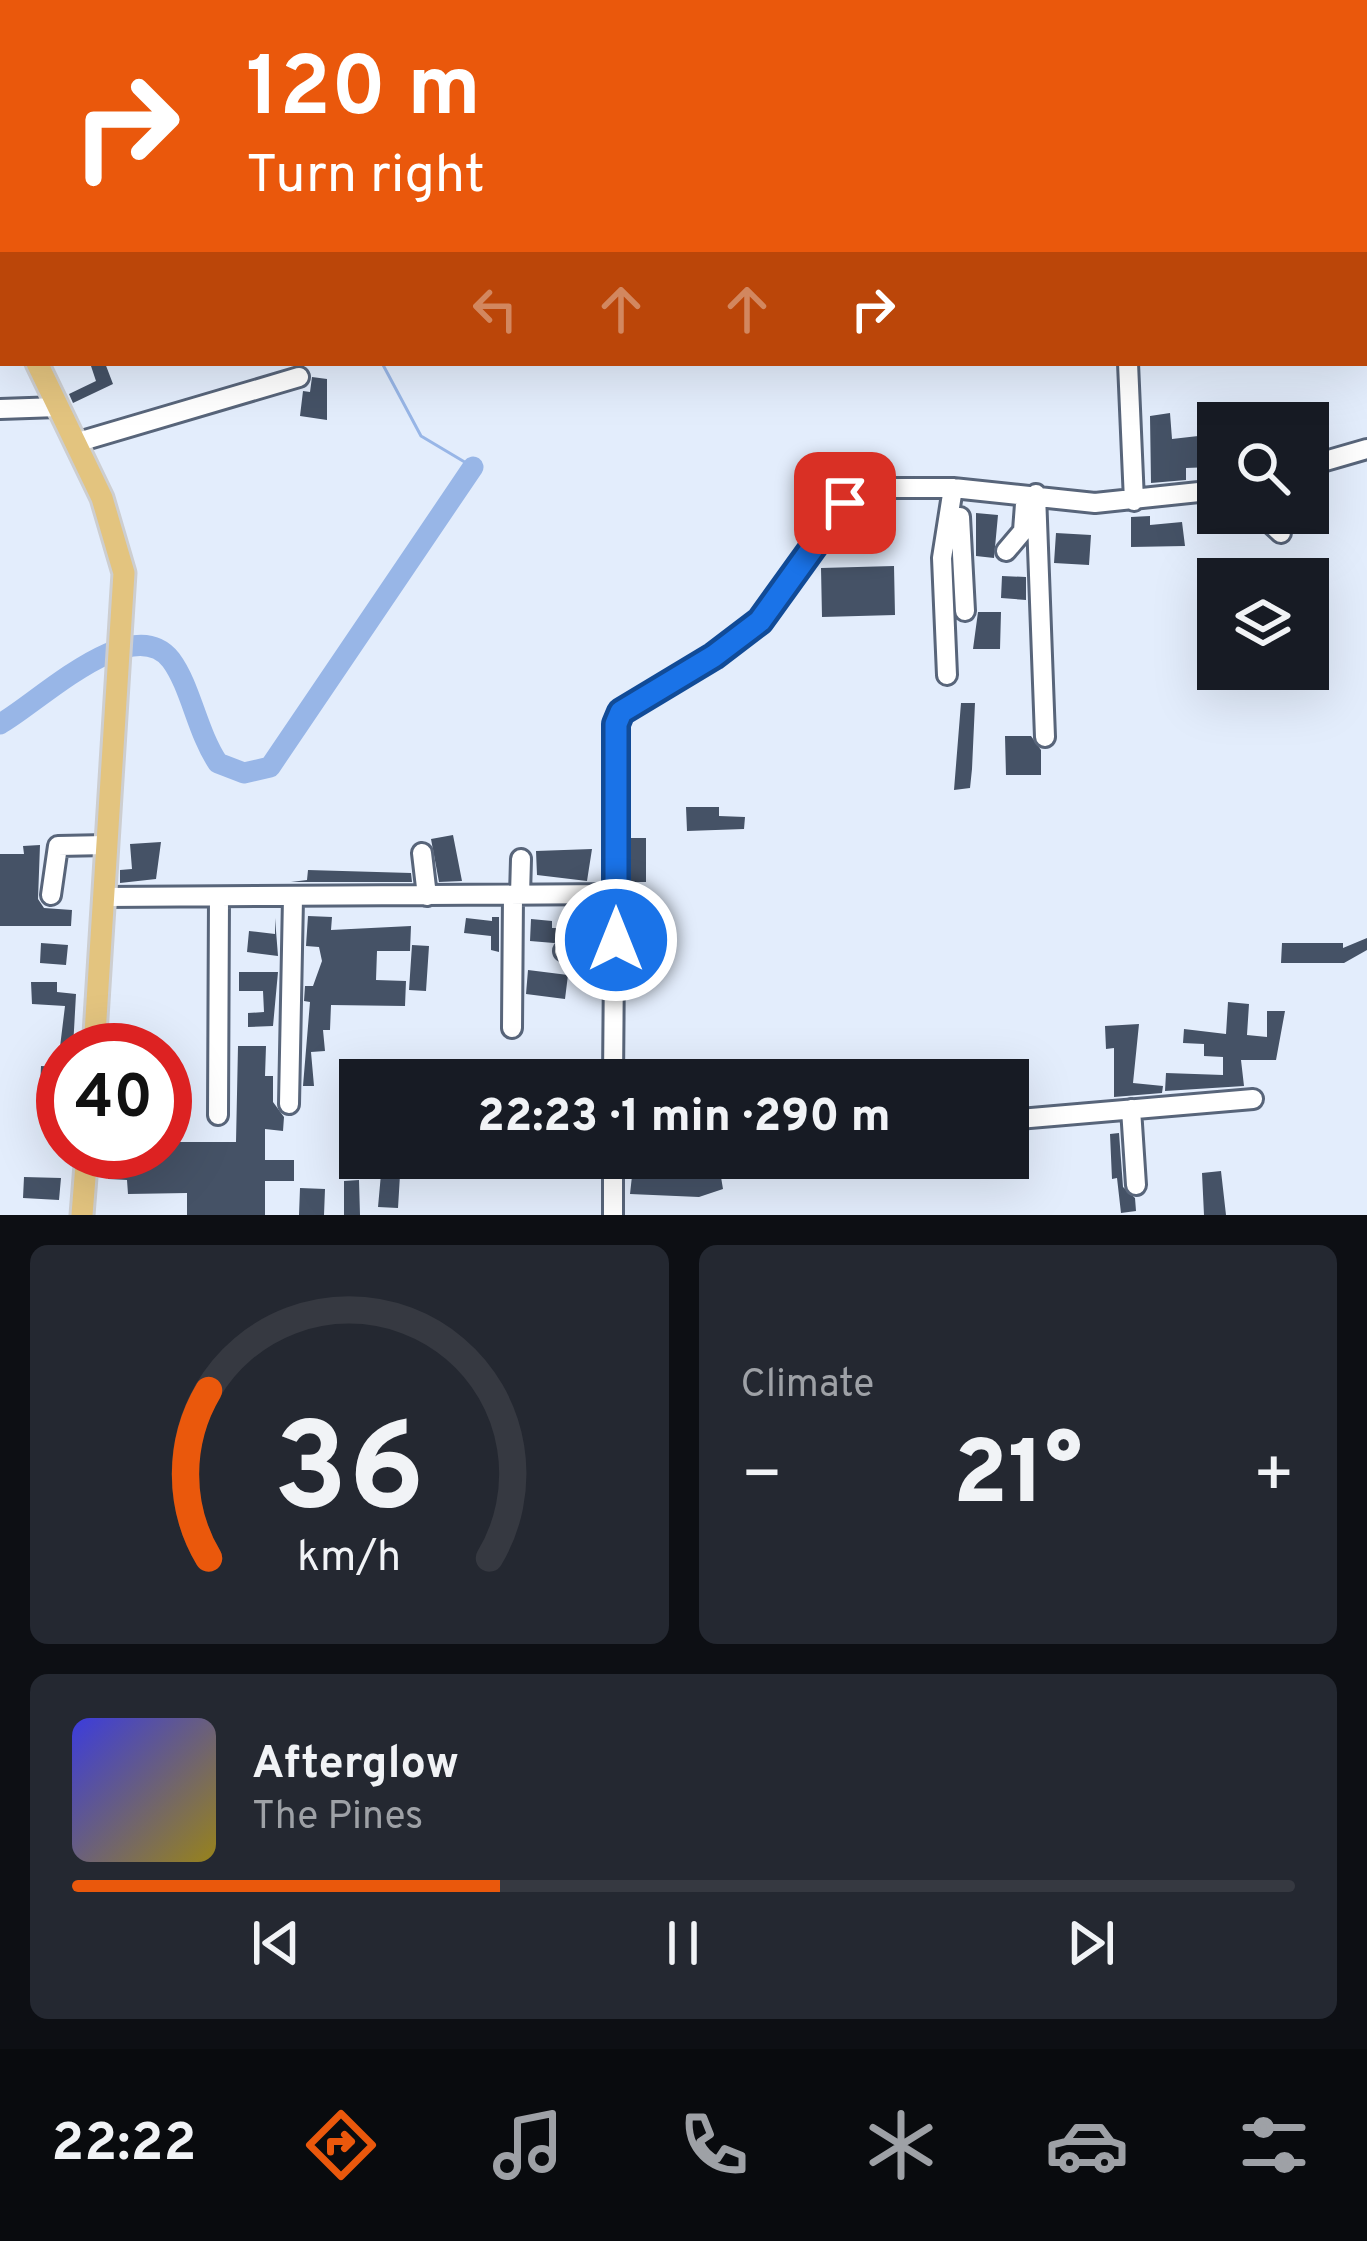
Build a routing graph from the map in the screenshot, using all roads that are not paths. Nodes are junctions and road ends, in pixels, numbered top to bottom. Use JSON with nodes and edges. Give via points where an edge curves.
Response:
{"nodes":[{"id":1,"x":38,"y":366,"type":"edge"},
{"id":2,"x":1128,"y":366,"type":"edge"},
{"id":3,"x":298,"y":377,"type":"dead end"},
{"id":4,"x":58,"y":407,"type":"junction"},
{"id":5,"x":0,"y":409,"type":"edge"},
{"id":6,"x":75,"y":443,"type":"junction"},
{"id":7,"x":1367,"y":449,"type":"edge"},
{"id":8,"x":1329,"y":460,"type":"edge"},
{"id":9,"x":956,"y":488,"type":"junction"},
{"id":10,"x":1031,"y":494,"type":"junction"},
{"id":11,"x":1197,"y":495,"type":"edge"},
{"id":12,"x":1134,"y":501,"type":"junction"},
{"id":13,"x":1006,"y":551,"type":"dead end"},
{"id":14,"x":965,"y":610,"type":"dead end"},
{"id":15,"x":947,"y":674,"type":"dead end"},
{"id":16,"x":1045,"y":736,"type":"dead end"},
{"id":17,"x":107,"y":845,"type":"junction"},
{"id":18,"x":422,"y":854,"type":"dead end"},
{"id":19,"x":521,"y":859,"type":"dead end"},
{"id":20,"x":615,"y":894,"type":"junction"},
{"id":21,"x":51,"y":895,"type":"dead end"},
{"id":22,"x":516,"y":895,"type":"junction"},
{"id":23,"x":427,"y":896,"type":"junction"},
{"id":24,"x":105,"y":897,"type":"junction"},
{"id":25,"x":220,"y":897,"type":"junction"},
{"id":26,"x":293,"y":898,"type":"junction"},
{"id":27,"x":616,"y":940,"type":"junction"},
{"id":28,"x":564,"y":951,"type":"dead end"},
{"id":29,"x":96,"y":1023,"type":"edge"},
{"id":30,"x":512,"y":1028,"type":"dead end"},
{"id":31,"x":613,"y":1059,"type":"edge"},
{"id":32,"x":1253,"y":1099,"type":"dead end"},
{"id":33,"x":289,"y":1104,"type":"dead end"},
{"id":34,"x":1131,"y":1109,"type":"junction"},
{"id":35,"x":218,"y":1114,"type":"dead end"},
{"id":36,"x":1029,"y":1118,"type":"edge"},
{"id":37,"x":85,"y":1179,"type":"edge"},
{"id":38,"x":613,"y":1179,"type":"edge"},
{"id":39,"x":1136,"y":1185,"type":"dead end"},
{"id":40,"x":82,"y":1215,"type":"edge"},
{"id":41,"x":613,"y":1215,"type":"edge"}],
"edges":[{"from":1,"to":4,"type":"main road"},
{"from":2,"to":12,"type":"street"},
{"from":3,"to":6,"type":"street"},
{"from":4,"to":5,"type":"street"},
{"from":4,"to":6,"type":"main road"},
{"from":6,"to":17,"type":"main road","via":[[118,539],[125,606]]},
{"from":7,"to":8,"type":"street"},
{"from":9,"to":10,"type":"street"},
{"from":9,"to":14,"type":"street"},
{"from":9,"to":15,"type":"street","via":[[942,558]]},
{"from":9,"to":20,"type":"street","via":[[888,486],[855,494],[760,621],[621,712]]},
{"from":10,"to":12,"type":"street"},
{"from":10,"to":13,"type":"street","via":[[1023,531]]},
{"from":10,"to":16,"type":"street"},
{"from":11,"to":12,"type":"street"},
{"from":17,"to":21,"type":"street","via":[[58,846]]},
{"from":17,"to":24,"type":"main road"},
{"from":18,"to":23,"type":"street"},
{"from":19,"to":22,"type":"street"},
{"from":20,"to":22,"type":"street"},
{"from":20,"to":27,"type":"street"},
{"from":22,"to":23,"type":"street"},
{"from":22,"to":30,"type":"street"},
{"from":23,"to":26,"type":"street"},
{"from":24,"to":25,"type":"street"},
{"from":24,"to":29,"type":"main road"},
{"from":25,"to":26,"type":"street"},
{"from":25,"to":35,"type":"street"},
{"from":26,"to":33,"type":"street"},
{"from":27,"to":28,"type":"street"},
{"from":27,"to":31,"type":"street"},
{"from":32,"to":34,"type":"street"},
{"from":34,"to":36,"type":"street"},
{"from":34,"to":39,"type":"street"},
{"from":37,"to":40,"type":"main road"},
{"from":38,"to":41,"type":"street"}]}
